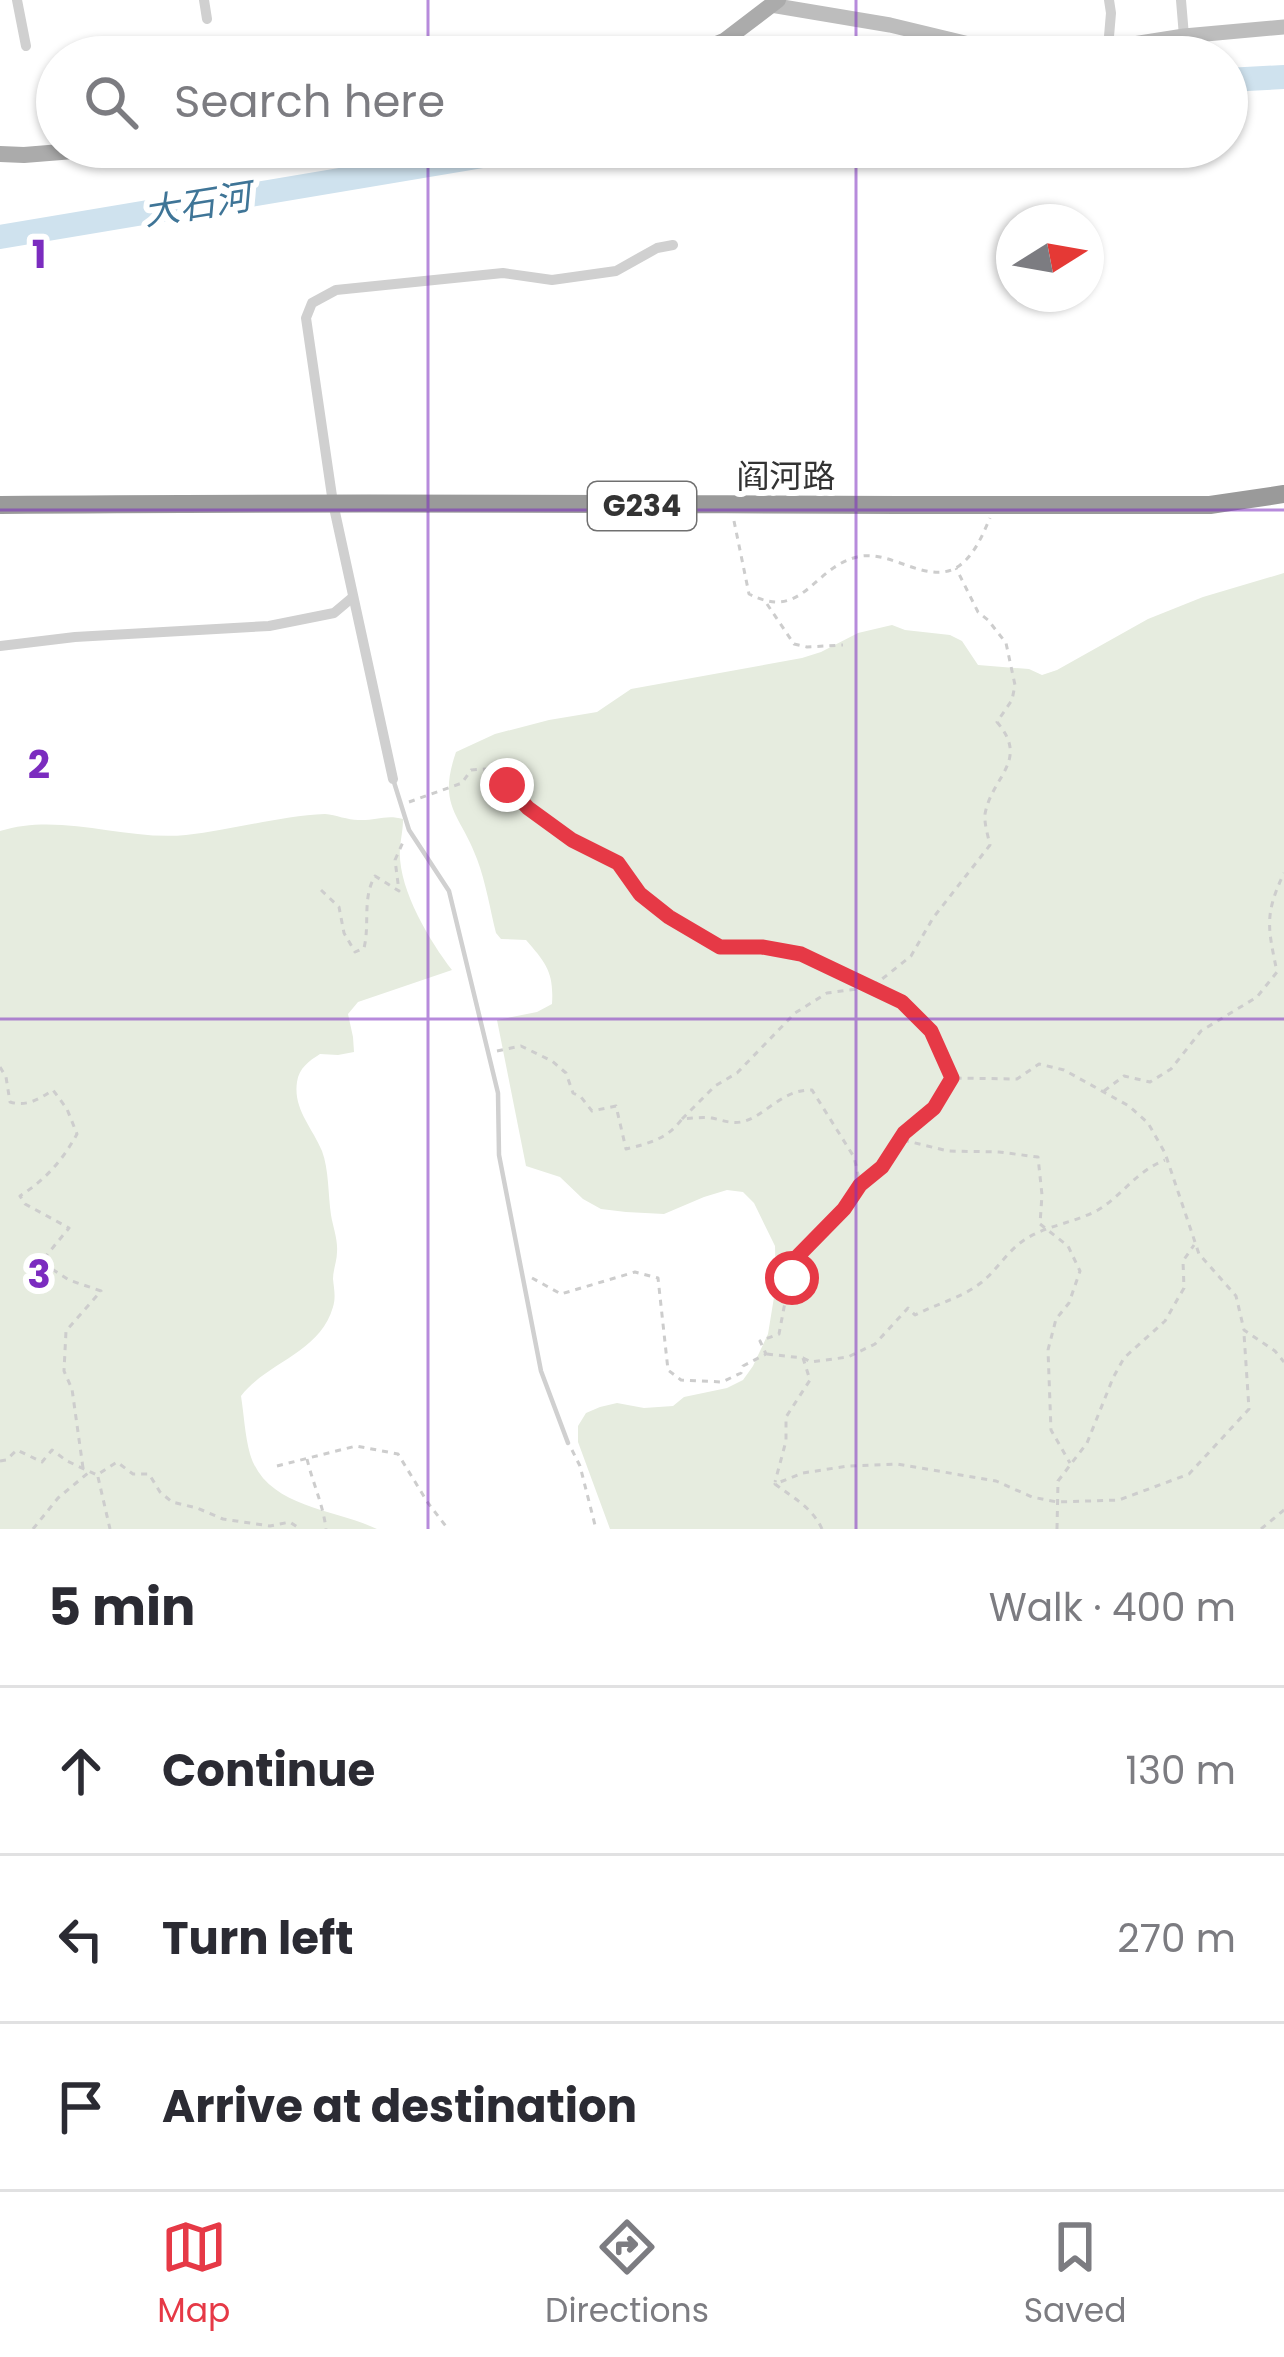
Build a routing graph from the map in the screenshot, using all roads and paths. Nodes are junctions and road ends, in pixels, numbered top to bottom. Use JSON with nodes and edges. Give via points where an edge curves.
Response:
{"nodes":[{"id":1,"x":17,"y":0,"type":"edge"},
{"id":2,"x":204,"y":0,"type":"edge"},
{"id":3,"x":1109,"y":0,"type":"edge"},
{"id":4,"x":1181,"y":0,"type":"edge"},
{"id":5,"x":775,"y":3,"type":"edge"},
{"id":6,"x":207,"y":19,"type":"dead end"},
{"id":7,"x":1284,"y":27,"type":"edge"},
{"id":8,"x":1184,"y":35,"type":"junction"},
{"id":9,"x":730,"y":36,"type":"edge"},
{"id":10,"x":936,"y":36,"type":"edge"},
{"id":11,"x":1109,"y":36,"type":"edge"},
{"id":12,"x":1178,"y":36,"type":"edge"},
{"id":13,"x":26,"y":46,"type":"dead end"},
{"id":14,"x":0,"y":154,"type":"edge"},
{"id":15,"x":36,"y":154,"type":"edge"},
{"id":16,"x":673,"y":244,"type":"dead end"},
{"id":17,"x":1284,"y":494,"type":"edge"},
{"id":18,"x":333,"y":503,"type":"junction"},
{"id":19,"x":0,"y":505,"type":"edge"},
{"id":20,"x":731,"y":506,"type":"junction"},
{"id":21,"x":995,"y":506,"type":"junction"},
{"id":22,"x":956,"y":568,"type":"junction"},
{"id":23,"x":353,"y":597,"type":"junction"},
{"id":24,"x":766,"y":602,"type":"junction"},
{"id":25,"x":844,"y":645,"type":"dead end"},
{"id":26,"x":0,"y":646,"type":"edge"},
{"id":27,"x":393,"y":779,"type":"joint"},
{"id":28,"x":401,"y":804,"type":"junction"},
{"id":29,"x":409,"y":830,"type":"junction"},
{"id":30,"x":1284,"y":873,"type":"edge"},
{"id":31,"x":321,"y":890,"type":"dead end"},
{"id":32,"x":872,"y":988,"type":"junction"},
{"id":33,"x":488,"y":1052,"type":"junction"},
{"id":34,"x":0,"y":1067,"type":"edge"},
{"id":35,"x":952,"y":1078,"type":"junction"},
{"id":36,"x":1103,"y":1092,"type":"junction"},
{"id":37,"x":682,"y":1119,"type":"junction"},
{"id":38,"x":900,"y":1139,"type":"junction"},
{"id":39,"x":1168,"y":1160,"type":"junction"},
{"id":40,"x":860,"y":1185,"type":"junction"},
{"id":41,"x":1045,"y":1230,"type":"junction"},
{"id":42,"x":1195,"y":1242,"type":"junction"},
{"id":43,"x":521,"y":1270,"type":"junction"},
{"id":44,"x":1244,"y":1330,"type":"junction"},
{"id":45,"x":766,"y":1354,"type":"junction"},
{"id":46,"x":803,"y":1358,"type":"junction"},
{"id":47,"x":1284,"y":1362,"type":"edge"},
{"id":48,"x":568,"y":1443,"type":"joint"},
{"id":49,"x":306,"y":1457,"type":"junction"},
{"id":50,"x":0,"y":1462,"type":"edge"},
{"id":51,"x":1070,"y":1463,"type":"junction"},
{"id":52,"x":277,"y":1466,"type":"dead end"},
{"id":53,"x":83,"y":1468,"type":"junction"},
{"id":54,"x":89,"y":1472,"type":"junction"},
{"id":55,"x":98,"y":1475,"type":"junction"},
{"id":56,"x":775,"y":1484,"type":"junction"},
{"id":57,"x":1058,"y":1502,"type":"junction"},
{"id":58,"x":1284,"y":1510,"type":"edge"},
{"id":59,"x":34,"y":1529,"type":"edge"},
{"id":60,"x":110,"y":1529,"type":"edge"},
{"id":61,"x":300,"y":1529,"type":"edge"},
{"id":62,"x":326,"y":1529,"type":"edge"},
{"id":63,"x":448,"y":1529,"type":"edge"},
{"id":64,"x":596,"y":1529,"type":"edge"},
{"id":65,"x":822,"y":1529,"type":"edge"},
{"id":66,"x":1057,"y":1529,"type":"edge"},
{"id":67,"x":1261,"y":1529,"type":"edge"}],
"edges":[{"from":1,"to":13,"type":"street"},
{"from":2,"to":6,"type":"street"},
{"from":3,"to":11,"type":"street"},
{"from":4,"to":8,"type":"street"},
{"from":5,"to":9,"type":"main road"},
{"from":5,"to":10,"type":"street"},
{"from":7,"to":8,"type":"street"},
{"from":8,"to":12,"type":"street"},
{"from":14,"to":15,"type":"main road"},
{"from":16,"to":18,"type":"street","via":[[616,271],[336,290],[313,303],[306,318]]},
{"from":17,"to":21,"type":"highway","name":"阎河路","number":"G234","via":[[1210,505]]},
{"from":18,"to":19,"type":"highway","name":"阎河路","number":"G234"},
{"from":18,"to":20,"type":"highway","name":"阎河路","number":"G234"},
{"from":18,"to":23,"type":"street"},
{"from":20,"to":21,"type":"highway","name":"阎河路","number":"G234"},
{"from":20,"to":24,"type":"path","via":[[749,594]]},
{"from":21,"to":22,"type":"path","via":[[978,547]]},
{"from":22,"to":24,"type":"path","via":[[934,572],[867,554],[842,560],[793,600]]},
{"from":22,"to":32,"type":"path","via":[[1006,643],[1015,686],[998,722],[1012,753],[984,816],[990,844],[910,956]]},
{"from":23,"to":26,"type":"street","via":[[334,613],[269,626]]},
{"from":23,"to":27,"type":"street"},
{"from":24,"to":25,"type":"path","via":[[794,644]]},
{"from":27,"to":28,"type":"lane"},
{"from":28,"to":29,"type":"lane"},
{"from":28,"to":32,"type":"path","via":[[485,770],[572,840],[618,863],[669,917],[720,947],[801,954]]},
{"from":29,"to":31,"type":"path","via":[[394,860],[399,891],[375,876],[369,885],[364,948],[355,952],[339,907]]},
{"from":29,"to":33,"type":"lane","via":[[449,891]]},
{"from":30,"to":36,"type":"path","via":[[1268,925],[1277,972],[1257,997],[1201,1031],[1150,1082],[1124,1076]]},
{"from":32,"to":35,"type":"path","via":[[902,1002],[931,1031]]},
{"from":32,"to":37,"type":"path","via":[[827,993],[795,1013]]},
{"from":33,"to":37,"type":"path","via":[[521,1046],[552,1061],[592,1111],[616,1106],[626,1149],[672,1133]]},
{"from":33,"to":43,"type":"lane"},
{"from":34,"to":53,"type":"path","via":[[10,1102],[37,1101],[53,1090],[77,1134],[44,1181],[20,1196],[70,1228],[41,1262],[101,1291],[66,1331],[64,1371]]},
{"from":35,"to":36,"type":"path","via":[[1018,1079],[1040,1064]]},
{"from":35,"to":38,"type":"path"},
{"from":36,"to":39,"type":"path","via":[[1148,1123]]},
{"from":37,"to":40,"type":"path","via":[[747,1122],[800,1089],[812,1090],[854,1157]]},
{"from":38,"to":40,"type":"path"},
{"from":38,"to":41,"type":"path","via":[[1038,1157]]},
{"from":39,"to":41,"type":"path","via":[[1147,1167],[1102,1208]]},
{"from":39,"to":42,"type":"path"},
{"from":40,"to":45,"type":"path","via":[[794,1260],[778,1334],[760,1341]]},
{"from":41,"to":46,"type":"path","via":[[959,1298],[916,1315],[908,1308],[875,1344],[848,1357]]},
{"from":41,"to":51,"type":"path","via":[[1068,1246],[1080,1271],[1048,1350],[1051,1430]]},
{"from":42,"to":44,"type":"path","via":[[1236,1296]]},
{"from":42,"to":51,"type":"path","via":[[1183,1261],[1184,1288],[1165,1321],[1124,1358]]},
{"from":43,"to":45,"type":"path","via":[[561,1294],[635,1272],[658,1278],[668,1370],[681,1379],[722,1382]]},
{"from":43,"to":48,"type":"lane","via":[[541,1372]]},
{"from":44,"to":47,"type":"path"},
{"from":44,"to":57,"type":"path","via":[[1249,1409],[1189,1474],[1119,1500]]},
{"from":45,"to":46,"type":"path"},
{"from":46,"to":56,"type":"path","via":[[810,1380],[786,1417]]},
{"from":48,"to":64,"type":"path"},
{"from":49,"to":52,"type":"path"},
{"from":49,"to":62,"type":"path"},
{"from":49,"to":63,"type":"path","via":[[356,1446],[398,1454]]},
{"from":50,"to":53,"type":"path","via":[[17,1450],[42,1462],[52,1450]]},
{"from":51,"to":57,"type":"path","via":[[1058,1481]]},
{"from":53,"to":54,"type":"path"},
{"from":54,"to":55,"type":"path"},
{"from":54,"to":59,"type":"path"},
{"from":55,"to":60,"type":"path"},
{"from":55,"to":61,"type":"path","via":[[117,1462],[149,1474],[172,1502],[223,1519]]},
{"from":56,"to":57,"type":"path","via":[[803,1473],[897,1464],[996,1481]]},
{"from":56,"to":65,"type":"path","via":[[806,1505]]},
{"from":57,"to":66,"type":"path"},
{"from":58,"to":67,"type":"path"}]}
